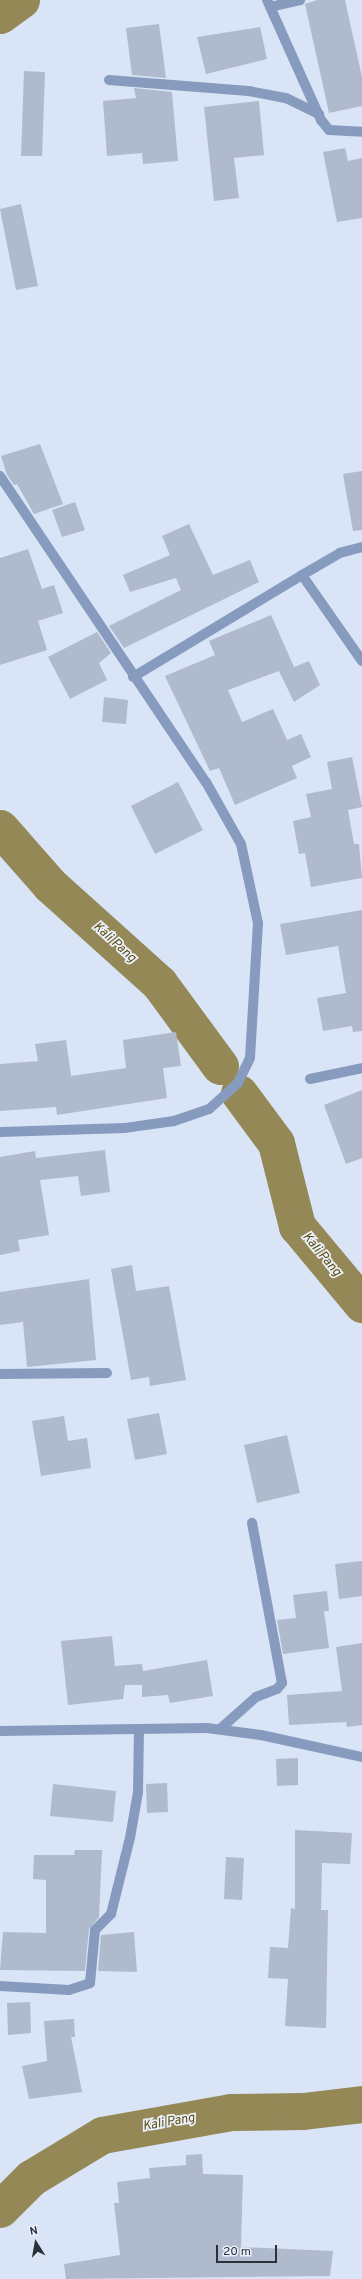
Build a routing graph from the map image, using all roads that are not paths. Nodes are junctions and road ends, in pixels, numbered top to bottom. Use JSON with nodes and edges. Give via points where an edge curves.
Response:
{"nodes":[{"id":1,"x":300,"y":0,"type":"edge"},
{"id":2,"x":268,"y":4,"type":"edge"},
{"id":3,"x":109,"y":80,"type":"dead end"},
{"id":4,"x":319,"y":114,"type":"junction"},
{"id":5,"x":362,"y":132,"type":"edge"},
{"id":6,"x":0,"y":476,"type":"edge"},
{"id":7,"x":362,"y":547,"type":"edge"},
{"id":8,"x":302,"y":575,"type":"junction"},
{"id":9,"x":362,"y":661,"type":"edge"},
{"id":10,"x":133,"y":677,"type":"junction"},
{"id":11,"x":362,"y":1068,"type":"edge"},
{"id":12,"x":310,"y":1078,"type":"dead end"},
{"id":13,"x":0,"y":1132,"type":"edge"},
{"id":14,"x":107,"y":1373,"type":"dead end"},
{"id":15,"x":0,"y":1374,"type":"edge"},
{"id":16,"x":252,"y":1523,"type":"dead end"},
{"id":17,"x":139,"y":1729,"type":"junction"},
{"id":18,"x":220,"y":1729,"type":"junction"},
{"id":19,"x":0,"y":1731,"type":"edge"},
{"id":20,"x":362,"y":1757,"type":"edge"},
{"id":21,"x":0,"y":1986,"type":"edge"}],
"edges":[{"from":1,"to":2,"type":"street"},
{"from":2,"to":4,"type":"street"},
{"from":3,"to":4,"type":"street","via":[[249,91],[286,98]]},
{"from":4,"to":5,"type":"street","via":[[329,130]]},
{"from":6,"to":10,"type":"street"},
{"from":7,"to":8,"type":"street","via":[[340,553]]},
{"from":8,"to":9,"type":"street"},
{"from":8,"to":10,"type":"street"},
{"from":10,"to":13,"type":"street","via":[[206,782],[241,844],[258,923],[250,1058],[238,1083],[209,1109],[174,1121],[126,1128]]},
{"from":11,"to":12,"type":"street"},
{"from":14,"to":15,"type":"street"},
{"from":16,"to":18,"type":"street","via":[[282,1683],[277,1689],[256,1697]]},
{"from":17,"to":18,"type":"street"},
{"from":17,"to":19,"type":"street"},
{"from":17,"to":21,"type":"street","via":[[138,1792],[130,1838],[111,1914],[95,1930],[90,1983],[70,1990]]},
{"from":18,"to":20,"type":"street"}]}
